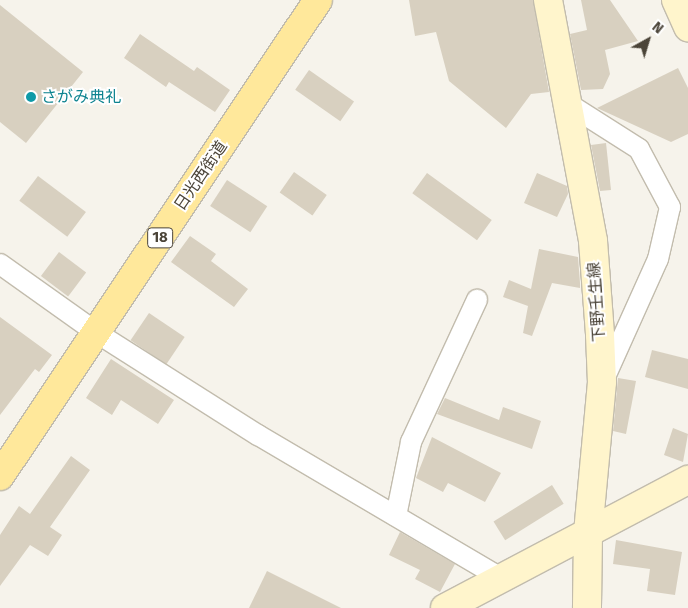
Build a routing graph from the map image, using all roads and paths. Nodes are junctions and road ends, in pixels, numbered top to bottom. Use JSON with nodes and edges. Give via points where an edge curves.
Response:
{"nodes":[{"id":1,"x":318,"y":0,"type":"edge"},
{"id":2,"x":548,"y":0,"type":"edge"},
{"id":3,"x":676,"y":0,"type":"edge"},
{"id":4,"x":688,"y":27,"type":"edge"},
{"id":5,"x":570,"y":105,"type":"junction"},
{"id":6,"x":0,"y":264,"type":"edge"},
{"id":7,"x":477,"y":300,"type":"dead end"},
{"id":8,"x":96,"y":333,"type":"junction"},
{"id":9,"x":602,"y":382,"type":"junction"},
{"id":10,"x":0,"y":476,"type":"edge"},
{"id":11,"x":688,"y":480,"type":"edge"},
{"id":12,"x":396,"y":516,"type":"junction"},
{"id":13,"x":588,"y":534,"type":"junction"},
{"id":14,"x":502,"y":578,"type":"junction"},
{"id":15,"x":445,"y":608,"type":"edge"},
{"id":16,"x":587,"y":608,"type":"edge"}],
"edges":[{"from":1,"to":8,"type":"main road","name":"日光西街道","number":"18"},
{"from":2,"to":5,"type":"main road","name":"下野壬生線"},
{"from":3,"to":4,"type":"main road"},
{"from":5,"to":9,"type":"main road","name":"下野壬生線","via":[[593,242]]},
{"from":5,"to":9,"type":"street","via":[[639,149],[670,207],[658,259]]},
{"from":6,"to":8,"type":"street"},
{"from":7,"to":12,"type":"street","via":[[411,442]]},
{"from":8,"to":10,"type":"main road","name":"日光西街道","number":"18"},
{"from":8,"to":12,"type":"street"},
{"from":9,"to":13,"type":"main road","name":"下野壬生線"},
{"from":11,"to":13,"type":"main road"},
{"from":12,"to":14,"type":"street"},
{"from":13,"to":14,"type":"main road"},
{"from":13,"to":16,"type":"main road","name":"下野壬生線"},
{"from":14,"to":15,"type":"main road"}]}
